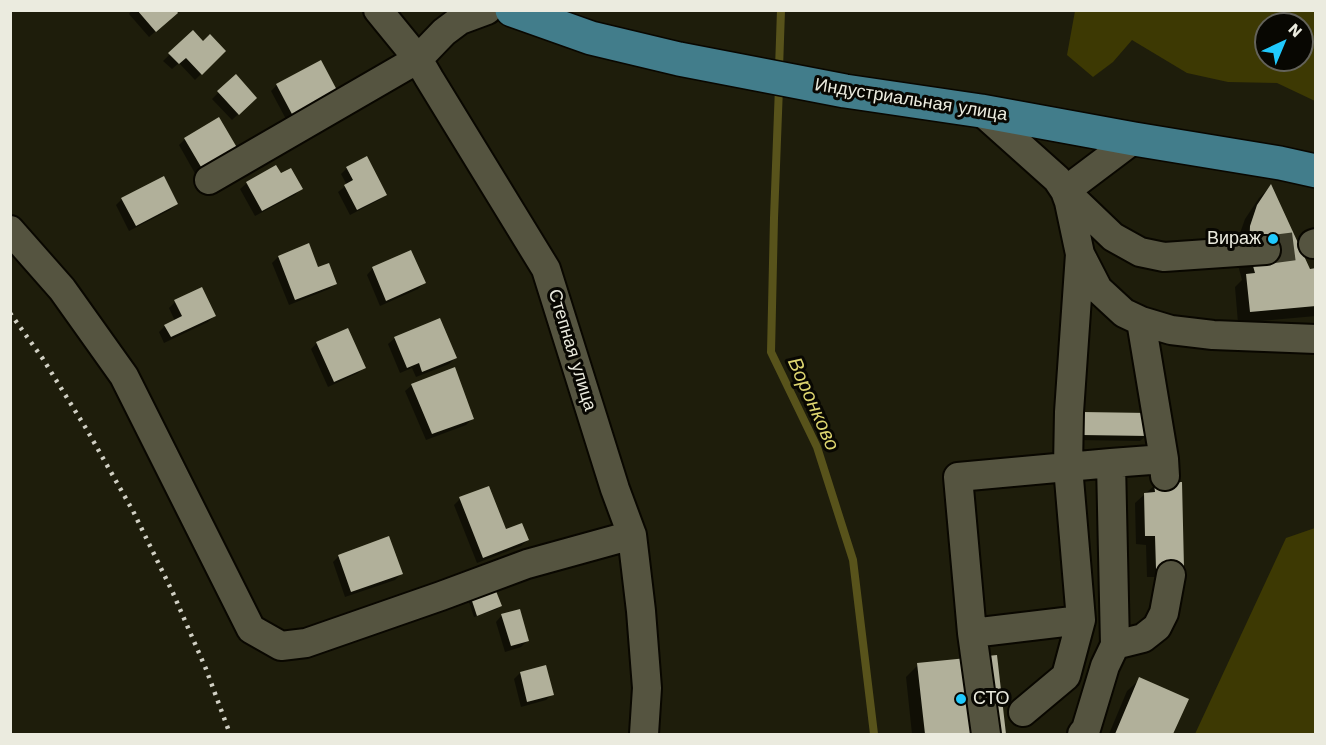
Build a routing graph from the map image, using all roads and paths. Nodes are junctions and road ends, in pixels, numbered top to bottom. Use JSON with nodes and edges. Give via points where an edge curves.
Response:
{"nodes":[{"id":1,"x":378,"y":10,"type":"edge"},
{"id":2,"x":487,"y":10,"type":"edge"},
{"id":3,"x":512,"y":10,"type":"edge"},
{"id":4,"x":418,"y":59,"type":"junction"},
{"id":5,"x":981,"y":111,"type":"junction"},
{"id":6,"x":1134,"y":139,"type":"junction"},
{"id":7,"x":1316,"y":171,"type":"edge"},
{"id":8,"x":209,"y":180,"type":"dead end"},
{"id":9,"x":1065,"y":191,"type":"junction"},
{"id":10,"x":10,"y":230,"type":"edge"},
{"id":11,"x":1266,"y":250,"type":"tunnel mouth"},
{"id":12,"x":1080,"y":254,"type":"junction"},
{"id":13,"x":1141,"y":321,"type":"junction"},
{"id":14,"x":1316,"y":339,"type":"edge"},
{"id":15,"x":1111,"y":463,"type":"junction"},
{"id":16,"x":1068,"y":467,"type":"junction"},
{"id":17,"x":632,"y":535,"type":"junction"},
{"id":18,"x":1171,"y":575,"type":"dead end"},
{"id":19,"x":1082,"y":620,"type":"junction"},
{"id":20,"x":972,"y":633,"type":"junction"},
{"id":21,"x":1115,"y":645,"type":"junction"},
{"id":22,"x":1023,"y":712,"type":"dead end"},
{"id":23,"x":644,"y":735,"type":"edge"},
{"id":24,"x":986,"y":735,"type":"edge"},
{"id":25,"x":1082,"y":735,"type":"edge"}],
"edges":[{"from":1,"to":4,"type":"street","name":"Степная улица"},
{"from":2,"to":4,"type":"street","via":[[460,20]]},
{"from":3,"to":5,"type":"main road","name":"Индустриальная улица","via":[[591,38],[679,58],[845,91]]},
{"from":4,"to":8,"type":"street"},
{"from":4,"to":17,"type":"street","name":"Степная улица","via":[[546,269]]},
{"from":5,"to":6,"type":"main road","name":"Индустриальная улица"},
{"from":5,"to":9,"type":"street","via":[[1043,165]]},
{"from":6,"to":7,"type":"main road","name":"Индустриальная улица"},
{"from":6,"to":9,"type":"street"},
{"from":9,"to":11,"type":"street","via":[[1113,237],[1140,252],[1164,257]]},
{"from":9,"to":12,"type":"street"},
{"from":10,"to":17,"type":"street","via":[[62,289],[124,376],[251,628],[281,646],[306,643],[526,564]]},
{"from":12,"to":13,"type":"street","via":[[1098,289],[1124,313]]},
{"from":12,"to":16,"type":"street"},
{"from":13,"to":14,"type":"street","via":[[1171,330],[1213,335]]},
{"from":13,"to":15,"type":"street","via":[[1164,469]]},
{"from":15,"to":16,"type":"street"},
{"from":15,"to":21,"type":"street"},
{"from":16,"to":19,"type":"street"},
{"from":16,"to":20,"type":"street","via":[[958,477]]},
{"from":17,"to":23,"type":"street","name":"Степная улица","via":[[646,688]]},
{"from":18,"to":21,"type":"street","via":[[1157,627],[1143,638]]},
{"from":19,"to":20,"type":"street"},
{"from":19,"to":22,"type":"street","via":[[1066,676]]},
{"from":20,"to":24,"type":"street"},
{"from":21,"to":25,"type":"street"}]}
